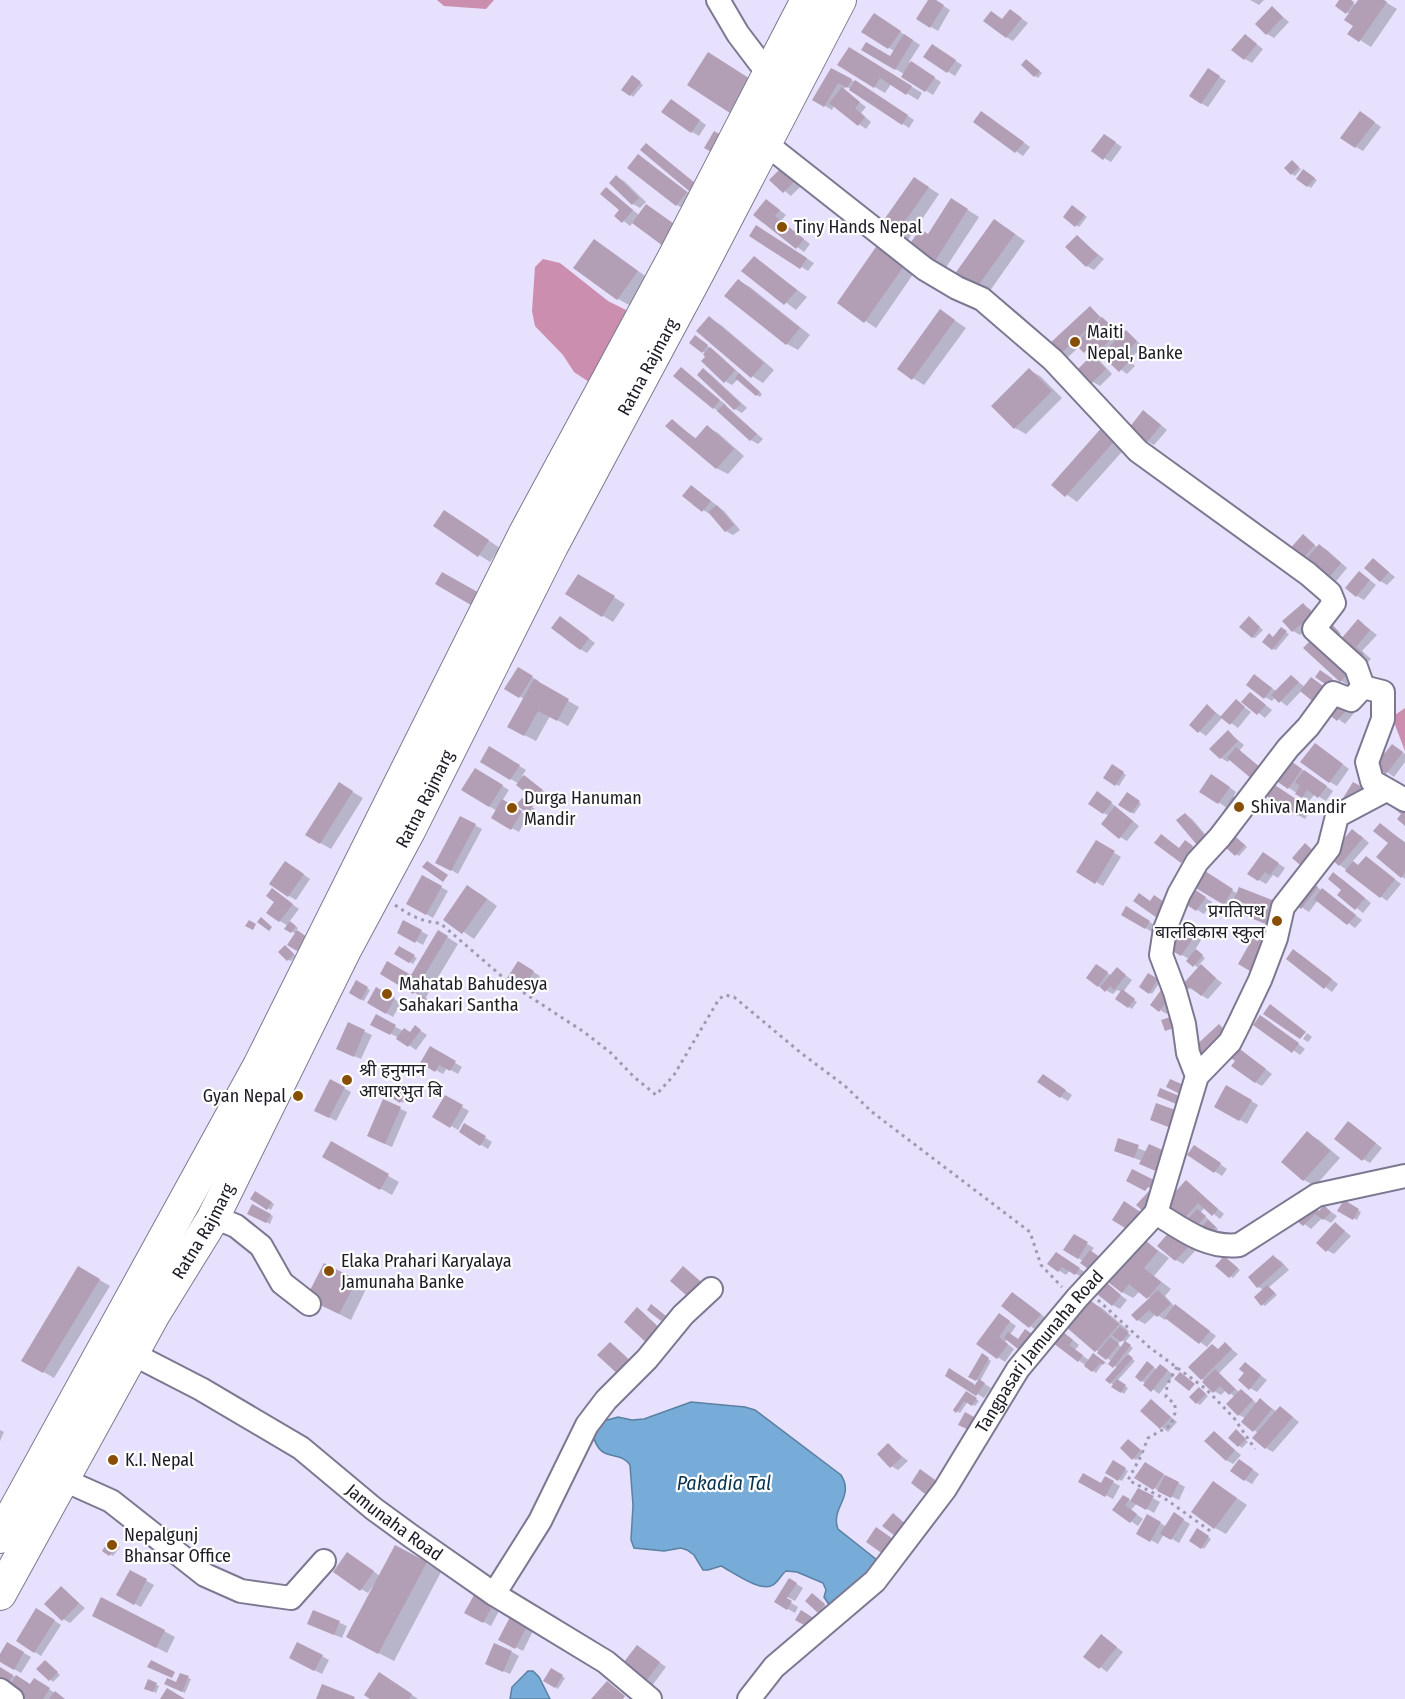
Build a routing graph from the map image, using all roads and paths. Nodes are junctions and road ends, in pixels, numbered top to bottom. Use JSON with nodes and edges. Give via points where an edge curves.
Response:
{"nodes":[{"id":1,"x":718,"y":0,"type":"edge"},
{"id":2,"x":807,"y":0,"type":"edge"},
{"id":3,"x":840,"y":0,"type":"edge"},
{"id":4,"x":775,"y":63,"type":"junction"},
{"id":5,"x":765,"y":144,"type":"junction"},
{"id":6,"x":1363,"y":687,"type":"junction"},
{"id":7,"x":1395,"y":795,"type":"edge"},
{"id":8,"x":377,"y":890,"type":"junction"},
{"id":9,"x":1197,"y":1076,"type":"junction"},
{"id":10,"x":1405,"y":1176,"type":"edge"},
{"id":11,"x":1156,"y":1213,"type":"junction"},
{"id":12,"x":212,"y":1220,"type":"junction"},
{"id":13,"x":711,"y":1288,"type":"dead end"},
{"id":14,"x":1082,"y":1292,"type":"junction"},
{"id":15,"x":309,"y":1304,"type":"dead end"},
{"id":16,"x":133,"y":1354,"type":"junction"},
{"id":17,"x":1177,"y":1367,"type":"junction"},
{"id":18,"x":1255,"y":1449,"type":"dead end"},
{"id":19,"x":64,"y":1480,"type":"junction"},
{"id":20,"x":1213,"y":1533,"type":"dead end"},
{"id":21,"x":0,"y":1537,"type":"edge"},
{"id":22,"x":324,"y":1561,"type":"dead end"},
{"id":23,"x":0,"y":1594,"type":"edge"},
{"id":24,"x":494,"y":1594,"type":"junction"},
{"id":25,"x":0,"y":1690,"type":"edge"},
{"id":26,"x":12,"y":1699,"type":"edge"},
{"id":27,"x":650,"y":1699,"type":"edge"},
{"id":28,"x":749,"y":1699,"type":"edge"}],
"edges":[{"from":1,"to":4,"type":"street","via":[[760,63]]},
{"from":2,"to":4,"type":"highway","name":"Ratna Rajmarg"},
{"from":3,"to":5,"type":"highway","name":"Ratna Rajmarg"},
{"from":4,"to":21,"type":"highway","name":"Ratna Rajmarg","via":[[520,543],[259,1066]]},
{"from":5,"to":6,"type":"street","via":[[925,269],[982,299],[1053,360],[1138,451],[1329,593],[1334,603],[1314,629],[1356,667]]},
{"from":5,"to":8,"type":"highway","name":"Ratna Rajmarg","via":[[552,546]]},
{"from":6,"to":7,"type":"street","via":[[1383,692],[1383,719],[1367,762],[1372,781]]},
{"from":6,"to":9,"type":"street","via":[[1350,700],[1333,693],[1197,862],[1179,894],[1165,929],[1161,956],[1175,992]]},
{"from":7,"to":9,"type":"street","via":[[1337,816],[1329,848],[1283,907],[1272,949],[1230,1042]]},
{"from":8,"to":12,"type":"highway","name":"Ratna Rajmarg"},
{"from":8,"to":14,"type":"path","via":[[415,918],[440,923],[512,985],[611,1053],[656,1095],[674,1075],[719,999],[725,995],[734,997],[872,1112],[1030,1232],[1041,1265],[1058,1285]]},
{"from":9,"to":11,"type":"street"},
{"from":10,"to":11,"type":"street","via":[[1317,1195],[1239,1245],[1227,1247],[1202,1241]]},
{"from":11,"to":14,"type":"street","name":"Tangpasari Jamunaha Road"},
{"from":12,"to":15,"type":"street","via":[[236,1227],[261,1246],[282,1283]]},
{"from":12,"to":16,"type":"highway","name":"Ratna Rajmarg"},
{"from":13,"to":24,"type":"street","via":[[588,1425],[540,1521]]},
{"from":14,"to":17,"type":"path","via":[[1097,1299]]},
{"from":14,"to":28,"type":"street","name":"Tangpasari Jamunaha Road","via":[[1018,1369],[945,1489],[875,1581],[774,1667]]},
{"from":16,"to":19,"type":"highway","name":"Ratna Rajmarg"},
{"from":16,"to":24,"type":"street","name":"Jamunaha Road","via":[[301,1448],[374,1509]]},
{"from":17,"to":18,"type":"path","via":[[1216,1398]]},
{"from":17,"to":20,"type":"path","via":[[1167,1385],[1166,1396],[1175,1404],[1171,1425],[1148,1438],[1128,1480],[1167,1500]]},
{"from":19,"to":22,"type":"street","via":[[111,1501],[205,1575],[242,1591],[291,1598]]},
{"from":19,"to":23,"type":"highway","name":"Ratna Rajmarg"},
{"from":24,"to":27,"type":"street","name":"Jamunaha Road","via":[[606,1662]]},
{"from":25,"to":26,"type":"street"}]}
